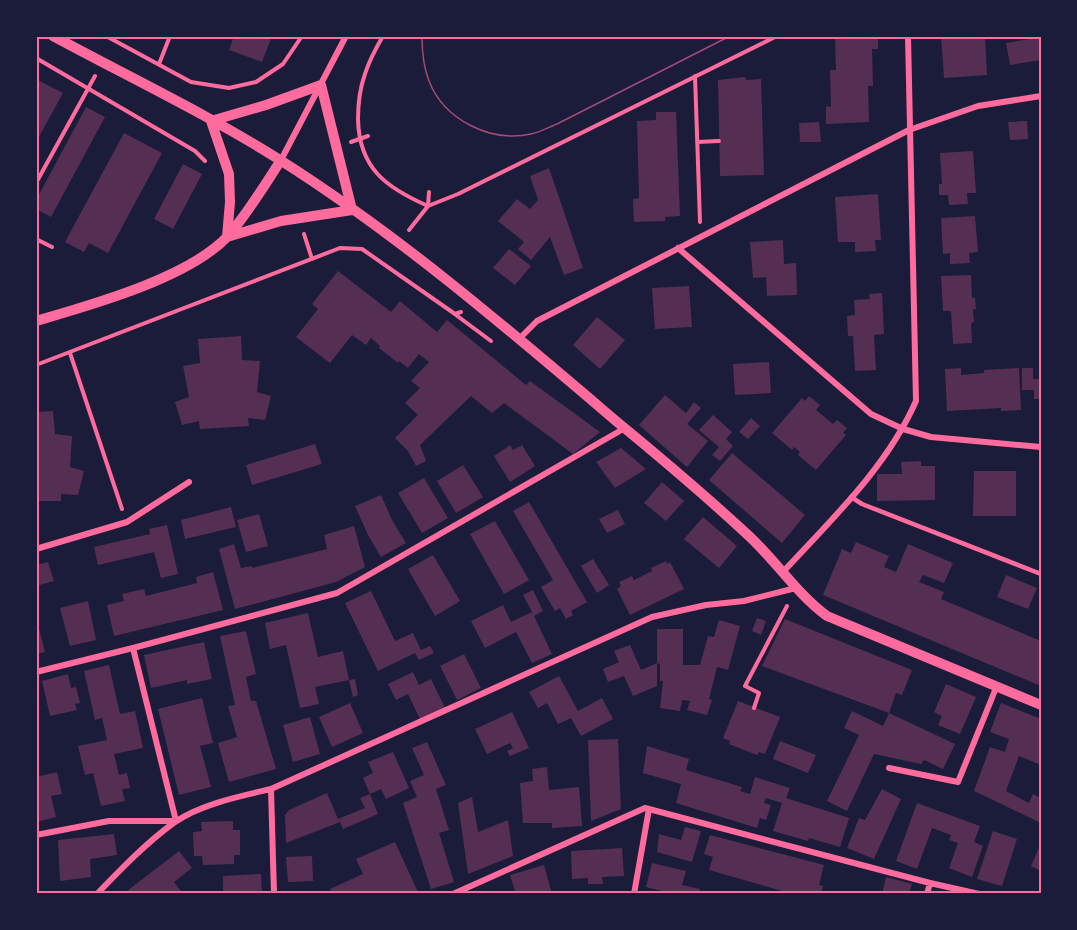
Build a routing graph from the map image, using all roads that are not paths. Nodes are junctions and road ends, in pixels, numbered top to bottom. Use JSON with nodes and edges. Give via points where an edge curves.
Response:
{"nodes":[{"id":1,"x":53,"y":36,"type":"edge"},
{"id":2,"x":346,"y":36,"type":"edge"},
{"id":3,"x":908,"y":36,"type":"edge"},
{"id":4,"x":321,"y":85,"type":"junction"},
{"id":5,"x":1041,"y":96,"type":"edge"},
{"id":6,"x":211,"y":121,"type":"junction"},
{"id":7,"x":909,"y":130,"type":"junction"},
{"id":8,"x":281,"y":160,"type":"junction"},
{"id":9,"x":352,"y":210,"type":"junction"},
{"id":10,"x":227,"y":237,"type":"junction"},
{"id":11,"x":678,"y":248,"type":"junction"},
{"id":12,"x":36,"y":321,"type":"edge"},
{"id":13,"x":518,"y":340,"type":"junction"},
{"id":14,"x":625,"y":428,"type":"junction"},
{"id":15,"x":903,"y":429,"type":"junction"},
{"id":16,"x":1041,"y":447,"type":"edge"},
{"id":17,"x":189,"y":482,"type":"dead end"},
{"id":18,"x":851,"y":497,"type":"junction"},
{"id":19,"x":36,"y":549,"type":"edge"},
{"id":20,"x":783,"y":572,"type":"junction"},
{"id":21,"x":1041,"y":574,"type":"edge"},
{"id":22,"x":796,"y":588,"type":"junction"},
{"id":23,"x":133,"y":648,"type":"junction"},
{"id":24,"x":36,"y":672,"type":"edge"},
{"id":25,"x":996,"y":688,"type":"junction"},
{"id":26,"x":1041,"y":705,"type":"edge"},
{"id":27,"x":889,"y":768,"type":"dead end"},
{"id":28,"x":272,"y":789,"type":"junction"},
{"id":29,"x":650,"y":809,"type":"junction"},
{"id":30,"x":176,"y":821,"type":"junction"},
{"id":31,"x":36,"y":835,"type":"edge"},
{"id":32,"x":930,"y":884,"type":"junction"},
{"id":33,"x":458,"y":893,"type":"edge"},
{"id":34,"x":97,"y":894,"type":"edge"},
{"id":35,"x":274,"y":894,"type":"edge"},
{"id":36,"x":634,"y":894,"type":"edge"},
{"id":37,"x":927,"y":894,"type":"edge"},
{"id":38,"x":979,"y":894,"type":"edge"}],
"edges":[{"from":1,"to":6,"type":"street"},
{"from":2,"to":4,"type":"street"},
{"from":3,"to":7,"type":"street"},
{"from":4,"to":6,"type":"street"},
{"from":4,"to":8,"type":"street"},
{"from":4,"to":9,"type":"street"},
{"from":5,"to":7,"type":"street","via":[[978,106]]},
{"from":6,"to":8,"type":"street"},
{"from":6,"to":10,"type":"street","via":[[229,174]]},
{"from":7,"to":11,"type":"street"},
{"from":7,"to":15,"type":"street","via":[[916,401]]},
{"from":8,"to":9,"type":"street"},
{"from":8,"to":10,"type":"street"},
{"from":9,"to":10,"type":"street","via":[[281,221]]},
{"from":9,"to":13,"type":"street","via":[[477,304]]},
{"from":10,"to":12,"type":"street","via":[[207,254],[174,272],[133,290]]},
{"from":11,"to":13,"type":"street","via":[[537,321]]},
{"from":11,"to":15,"type":"street","via":[[871,414]]},
{"from":13,"to":14,"type":"street"},
{"from":14,"to":20,"type":"street","via":[[751,537]]},
{"from":14,"to":23,"type":"street","via":[[337,593]]},
{"from":15,"to":16,"type":"street","via":[[931,437]]},
{"from":15,"to":18,"type":"street"},
{"from":17,"to":19,"type":"street","via":[[127,522]]},
{"from":18,"to":20,"type":"street"},
{"from":18,"to":21,"type":"lane"},
{"from":20,"to":22,"type":"street"},
{"from":22,"to":25,"type":"street","via":[[827,616]]},
{"from":22,"to":28,"type":"street","via":[[652,617]]},
{"from":23,"to":24,"type":"street"},
{"from":23,"to":30,"type":"street"},
{"from":25,"to":26,"type":"street"},
{"from":25,"to":27,"type":"street","via":[[958,782]]},
{"from":28,"to":30,"type":"street","via":[[219,802]]},
{"from":28,"to":35,"type":"street"},
{"from":29,"to":32,"type":"street"},
{"from":29,"to":33,"type":"street"},
{"from":29,"to":36,"type":"street"},
{"from":30,"to":31,"type":"street","via":[[109,821]]},
{"from":30,"to":34,"type":"street"},
{"from":32,"to":37,"type":"street"},
{"from":32,"to":38,"type":"street"}]}
